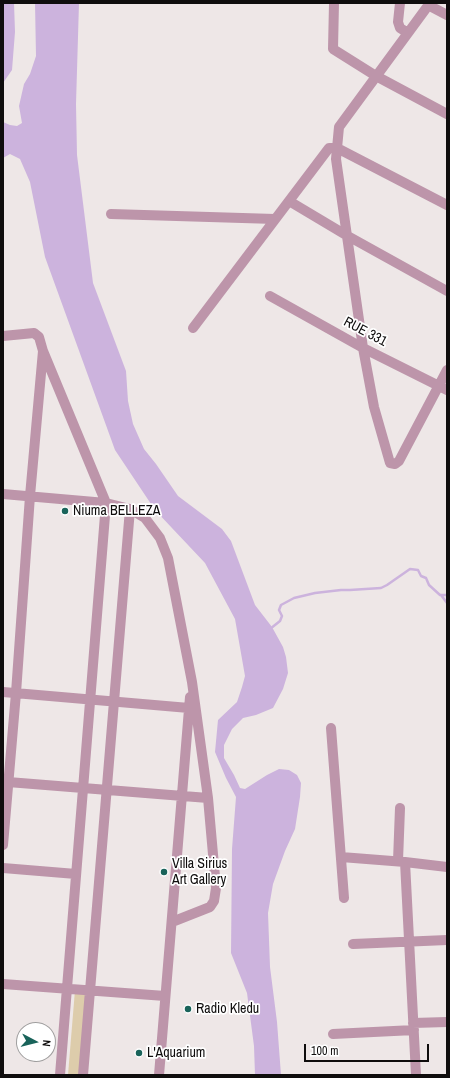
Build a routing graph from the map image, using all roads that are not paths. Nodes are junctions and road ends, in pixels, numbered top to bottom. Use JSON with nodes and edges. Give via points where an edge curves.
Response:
{"nodes":[{"id":1,"x":334,"y":3,"type":"edge"},
{"id":2,"x":400,"y":3,"type":"edge"},
{"id":3,"x":429,"y":4,"type":"edge"},
{"id":4,"x":447,"y":16,"type":"edge"},
{"id":5,"x":408,"y":33,"type":"junction"},
{"id":6,"x":376,"y":76,"type":"junction"},
{"id":7,"x":447,"y":114,"type":"edge"},
{"id":8,"x":337,"y":148,"type":"junction"},
{"id":9,"x":289,"y":201,"type":"junction"},
{"id":10,"x":447,"y":205,"type":"edge"},
{"id":11,"x":111,"y":214,"type":"dead end"},
{"id":12,"x":275,"y":219,"type":"junction"},
{"id":13,"x":346,"y":235,"type":"junction"},
{"id":14,"x":447,"y":291,"type":"edge"},
{"id":15,"x":270,"y":296,"type":"dead end"},
{"id":16,"x":193,"y":328,"type":"dead end"},
{"id":17,"x":3,"y":336,"type":"edge"},
{"id":18,"x":363,"y":348,"type":"junction"},
{"id":19,"x":43,"y":351,"type":"junction"},
{"id":20,"x":447,"y":370,"type":"edge"},
{"id":21,"x":443,"y":387,"type":"edge"},
{"id":22,"x":3,"y":494,"type":"edge"},
{"id":23,"x":30,"y":496,"type":"junction"},
{"id":24,"x":106,"y":503,"type":"junction"},
{"id":25,"x":130,"y":509,"type":"junction"},
{"id":26,"x":191,"y":677,"type":"junction"},
{"id":27,"x":3,"y":692,"type":"edge"},
{"id":28,"x":16,"y":693,"type":"junction"},
{"id":29,"x":90,"y":700,"type":"junction"},
{"id":30,"x":114,"y":702,"type":"junction"},
{"id":31,"x":189,"y":708,"type":"junction"},
{"id":32,"x":331,"y":728,"type":"dead end"},
{"id":33,"x":8,"y":782,"type":"junction"},
{"id":34,"x":83,"y":788,"type":"junction"},
{"id":35,"x":107,"y":790,"type":"junction"},
{"id":36,"x":182,"y":796,"type":"junction"},
{"id":37,"x":208,"y":798,"type":"junction"},
{"id":38,"x":400,"y":808,"type":"dead end"},
{"id":39,"x":3,"y":845,"type":"edge"},
{"id":40,"x":341,"y":857,"type":"junction"},
{"id":41,"x":401,"y":861,"type":"junction"},
{"id":42,"x":447,"y":866,"type":"edge"},
{"id":43,"x":3,"y":868,"type":"edge"},
{"id":44,"x":76,"y":874,"type":"junction"},
{"id":45,"x":344,"y":898,"type":"dead end"},
{"id":46,"x":172,"y":922,"type":"junction"},
{"id":47,"x":447,"y":940,"type":"edge"},
{"id":48,"x":409,"y":941,"type":"junction"},
{"id":49,"x":353,"y":944,"type":"dead end"},
{"id":50,"x":3,"y":984,"type":"edge"},
{"id":51,"x":67,"y":989,"type":"junction"},
{"id":52,"x":90,"y":991,"type":"junction"},
{"id":53,"x":165,"y":996,"type":"junction"},
{"id":54,"x":447,"y":1022,"type":"edge"},
{"id":55,"x":413,"y":1027,"type":"junction"},
{"id":56,"x":333,"y":1034,"type":"dead end"},
{"id":57,"x":60,"y":1075,"type":"edge"},
{"id":58,"x":83,"y":1075,"type":"edge"},
{"id":59,"x":159,"y":1075,"type":"edge"},
{"id":60,"x":416,"y":1075,"type":"edge"}],
"edges":[{"from":1,"to":6,"type":"street","via":[[333,49]]},
{"from":2,"to":5,"type":"street","via":[[398,22],[400,28]]},
{"from":3,"to":4,"type":"street"},
{"from":3,"to":5,"type":"street"},
{"from":5,"to":6,"type":"street"},
{"from":6,"to":7,"type":"street"},
{"from":6,"to":8,"type":"street","via":[[339,127]]},
{"from":8,"to":9,"type":"street","via":[[329,148]]},
{"from":8,"to":10,"type":"street"},
{"from":8,"to":13,"type":"street","via":[[336,159]]},
{"from":9,"to":12,"type":"street"},
{"from":9,"to":13,"type":"street"},
{"from":11,"to":12,"type":"street"},
{"from":12,"to":16,"type":"street"},
{"from":13,"to":14,"type":"street"},
{"from":13,"to":18,"type":"street"},
{"from":15,"to":18,"type":"street","name":"RUE 331"},
{"from":17,"to":19,"type":"street","via":[[34,333],[39,338]]},
{"from":18,"to":21,"type":"street","name":"RUE 331"},
{"from":18,"to":21,"type":"street","via":[[374,407],[390,463],[395,464],[399,461]]},
{"from":19,"to":23,"type":"street"},
{"from":19,"to":24,"type":"street"},
{"from":20,"to":21,"type":"street"},
{"from":22,"to":23,"type":"street"},
{"from":23,"to":24,"type":"street"},
{"from":23,"to":28,"type":"street"},
{"from":24,"to":25,"type":"street"},
{"from":24,"to":29,"type":"street"},
{"from":25,"to":26,"type":"street","via":[[145,518],[160,538],[168,558]]},
{"from":25,"to":30,"type":"street"},
{"from":26,"to":31,"type":"street"},
{"from":26,"to":37,"type":"street"},
{"from":27,"to":28,"type":"street"},
{"from":28,"to":29,"type":"street"},
{"from":28,"to":33,"type":"street"},
{"from":29,"to":30,"type":"street"},
{"from":29,"to":34,"type":"street"},
{"from":30,"to":31,"type":"street"},
{"from":30,"to":35,"type":"street"},
{"from":31,"to":36,"type":"street"},
{"from":32,"to":40,"type":"street"},
{"from":33,"to":34,"type":"street"},
{"from":33,"to":39,"type":"street"},
{"from":34,"to":35,"type":"street"},
{"from":34,"to":44,"type":"street"},
{"from":35,"to":36,"type":"street"},
{"from":35,"to":52,"type":"street"},
{"from":36,"to":37,"type":"street"},
{"from":36,"to":46,"type":"street"},
{"from":37,"to":46,"type":"street","via":[[216,888],[214,901],[210,907]]},
{"from":38,"to":41,"type":"street"},
{"from":40,"to":41,"type":"street"},
{"from":40,"to":45,"type":"street"},
{"from":41,"to":42,"type":"street"},
{"from":41,"to":48,"type":"street"},
{"from":43,"to":44,"type":"street"},
{"from":44,"to":51,"type":"street"},
{"from":46,"to":53,"type":"street"},
{"from":47,"to":48,"type":"street"},
{"from":48,"to":49,"type":"street"},
{"from":48,"to":55,"type":"street"},
{"from":50,"to":51,"type":"street"},
{"from":51,"to":52,"type":"street"},
{"from":51,"to":57,"type":"street"},
{"from":52,"to":53,"type":"street"},
{"from":52,"to":58,"type":"street"},
{"from":53,"to":59,"type":"street"},
{"from":54,"to":55,"type":"street"},
{"from":55,"to":56,"type":"street"},
{"from":55,"to":60,"type":"street"}]}
